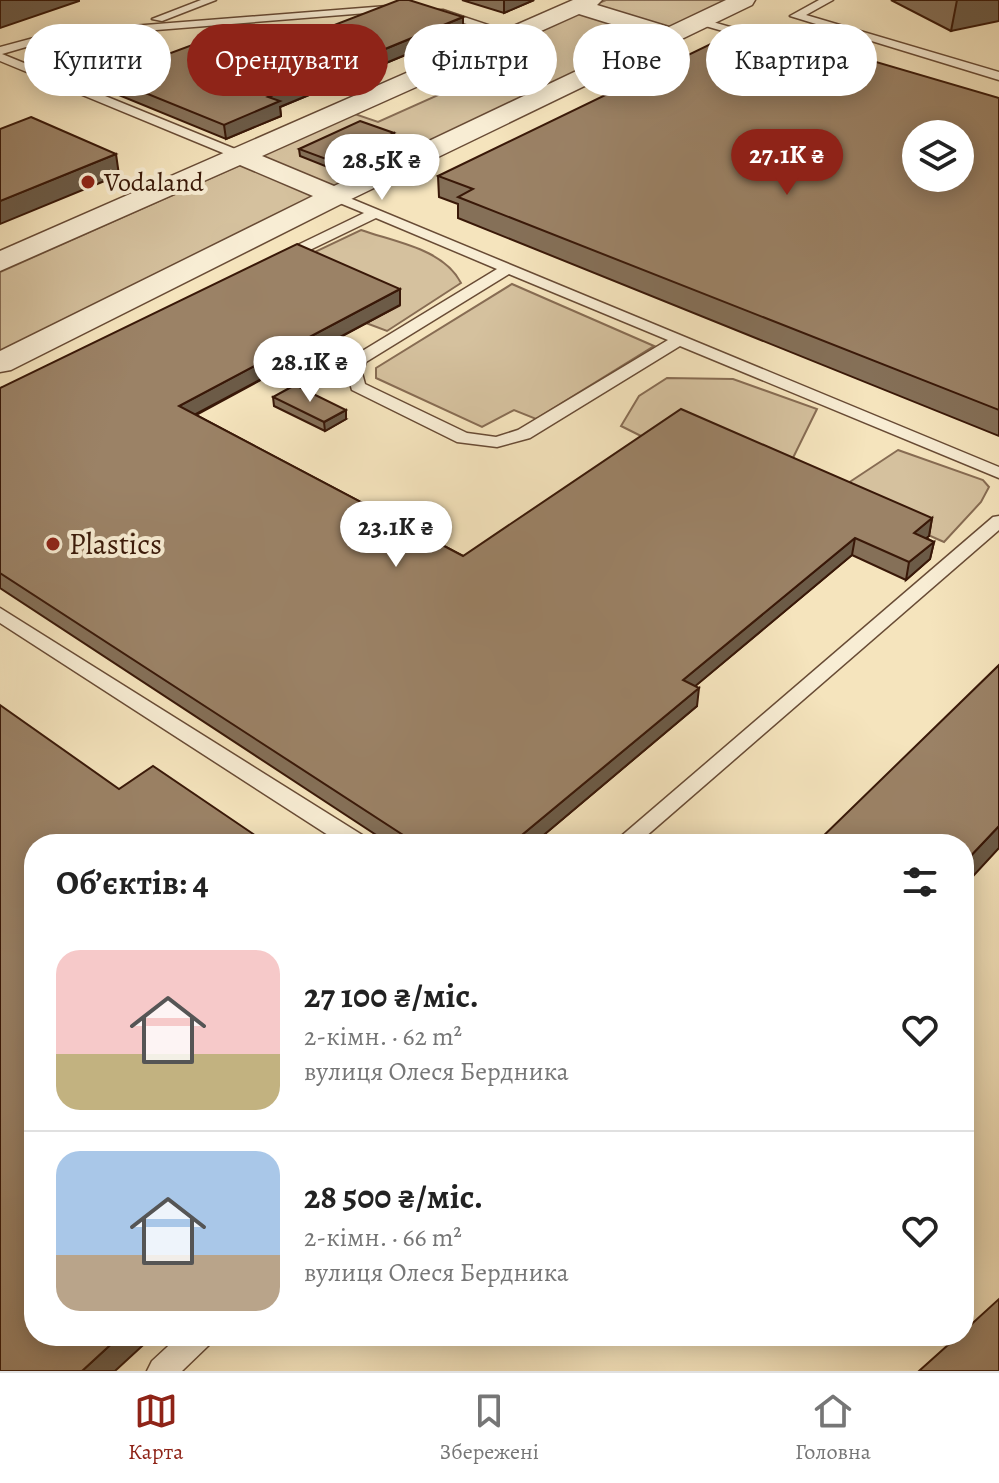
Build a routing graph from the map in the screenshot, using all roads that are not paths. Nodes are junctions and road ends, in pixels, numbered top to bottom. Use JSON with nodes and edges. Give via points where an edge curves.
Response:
{"nodes":[{"id":1,"x":211,"y":0,"type":"edge"},
{"id":2,"x":744,"y":0,"type":"edge"},
{"id":3,"x":828,"y":0,"type":"edge"},
{"id":4,"x":584,"y":3,"type":"edge"},
{"id":5,"x":422,"y":6,"type":"edge"},
{"id":6,"x":406,"y":7,"type":"edge"},
{"id":7,"x":699,"y":21,"type":"junction"},
{"id":8,"x":146,"y":24,"type":"edge"},
{"id":9,"x":478,"y":24,"type":"edge"},
{"id":10,"x":537,"y":24,"type":"edge"},
{"id":11,"x":640,"y":24,"type":"edge"},
{"id":12,"x":709,"y":24,"type":"edge"},
{"id":13,"x":171,"y":25,"type":"edge"},
{"id":14,"x":690,"y":25,"type":"edge"},
{"id":15,"x":24,"y":46,"type":"edge"},
{"id":16,"x":0,"y":54,"type":"edge"},
{"id":17,"x":999,"y":76,"type":"edge"},
{"id":18,"x":573,"y":82,"type":"edge"},
{"id":19,"x":404,"y":83,"type":"edge"},
{"id":20,"x":240,"y":156,"type":"junction"},
{"id":21,"x":335,"y":196,"type":"junction"},
{"id":22,"x":376,"y":213,"type":"junction"},
{"id":23,"x":0,"y":262,"type":"edge"},
{"id":24,"x":266,"y":266,"type":"edge"},
{"id":25,"x":509,"y":268,"type":"junction"},
{"id":26,"x":679,"y":340,"type":"junction"},
{"id":27,"x":0,"y":363,"type":"edge"},
{"id":28,"x":999,"y":473,"type":"edge"},
{"id":29,"x":999,"y":521,"type":"edge"},
{"id":30,"x":0,"y":614,"type":"edge"},
{"id":31,"x":343,"y":834,"type":"edge"},
{"id":32,"x":635,"y":834,"type":"edge"},
{"id":33,"x":188,"y":1346,"type":"edge"},
{"id":34,"x":162,"y":1371,"type":"edge"}],
"edges":[{"from":1,"to":8,"type":"lane"},
{"from":2,"to":7,"type":"street"},
{"from":3,"to":17,"type":"lane","via":[[796,16]]},
{"from":4,"to":10,"type":"street"},
{"from":4,"to":11,"type":"street"},
{"from":5,"to":9,"type":"lane"},
{"from":6,"to":13,"type":"lane"},
{"from":7,"to":12,"type":"lane"},
{"from":7,"to":14,"type":"street"},
{"from":15,"to":16,"type":"lane"},
{"from":16,"to":20,"type":"lane"},
{"from":18,"to":21,"type":"street"},
{"from":19,"to":20,"type":"street"},
{"from":20,"to":21,"type":"street"},
{"from":20,"to":23,"type":"street"},
{"from":21,"to":22,"type":"lane"},
{"from":21,"to":27,"type":"street"},
{"from":22,"to":24,"type":"lane"},
{"from":22,"to":25,"type":"lane"},
{"from":25,"to":26,"type":"lane"},
{"from":25,"to":26,"type":"lane","via":[[360,359],[353,368],[358,387],[463,438],[497,442],[524,434]]},
{"from":26,"to":28,"type":"lane"},
{"from":29,"to":32,"type":"lane"},
{"from":30,"to":31,"type":"lane"},
{"from":33,"to":34,"type":"lane"}]}
